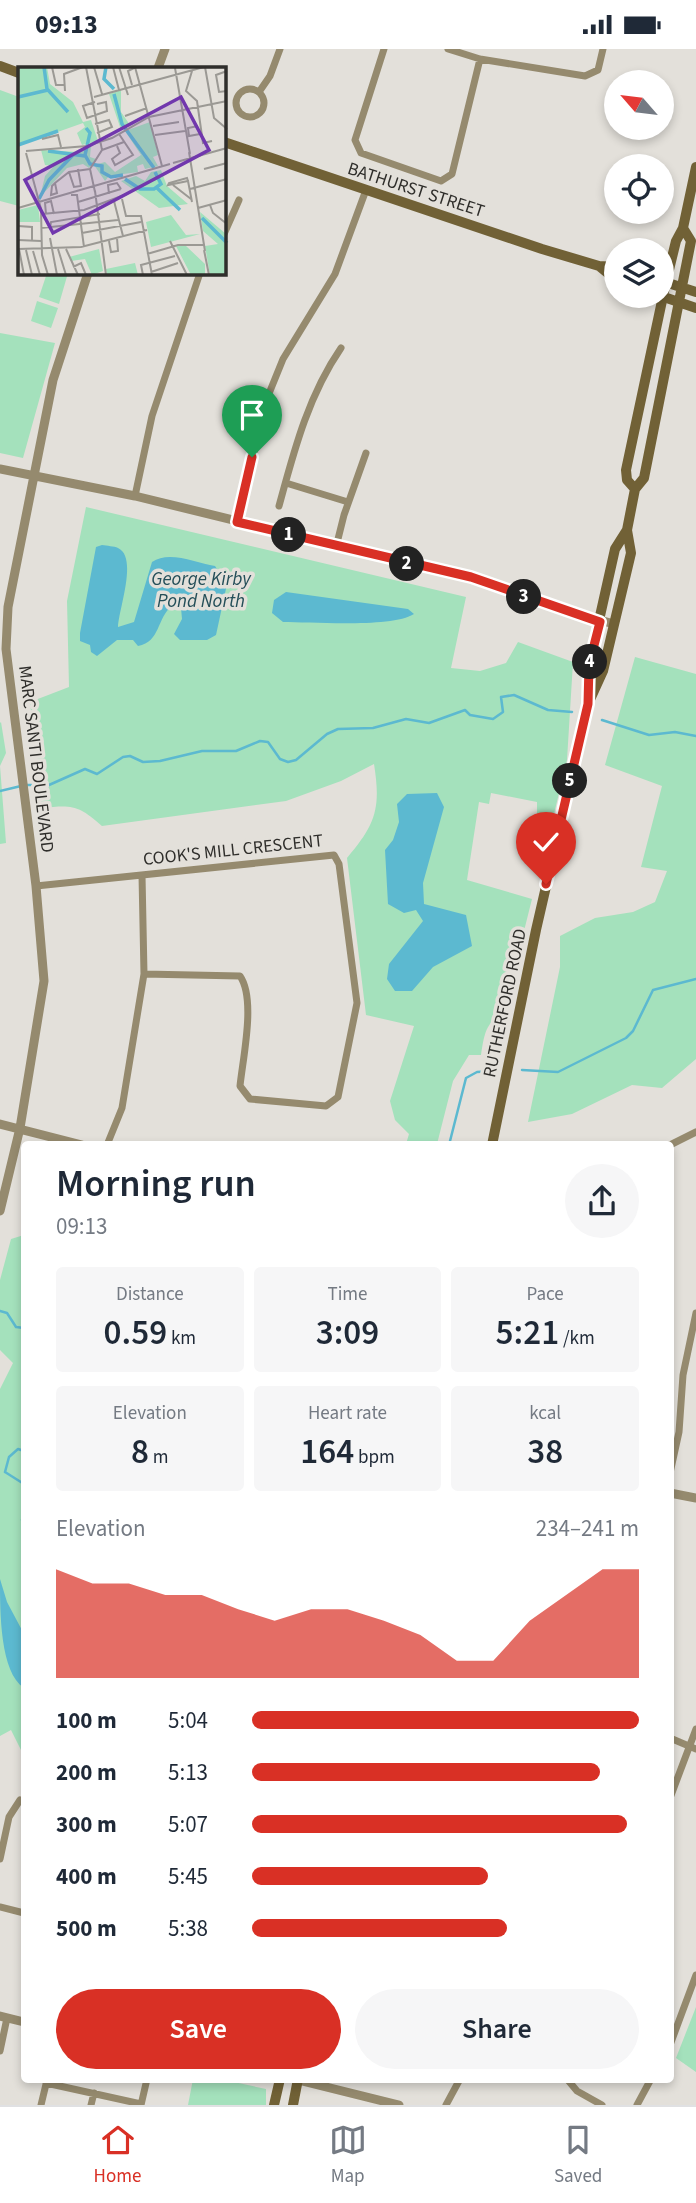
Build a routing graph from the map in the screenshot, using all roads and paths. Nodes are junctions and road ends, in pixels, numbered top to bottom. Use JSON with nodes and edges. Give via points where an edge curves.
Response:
{"nodes":[{"id":1,"x":165,"y":49,"type":"edge"},
{"id":2,"x":279,"y":49,"type":"edge"},
{"id":3,"x":384,"y":49,"type":"edge"},
{"id":4,"x":448,"y":49,"type":"edge"},
{"id":5,"x":603,"y":49,"type":"edge"},
{"id":6,"x":480,"y":59,"type":"junction"},
{"id":7,"x":0,"y":67,"type":"edge"},
{"id":8,"x":158,"y":67,"type":"edge"},
{"id":9,"x":18,"y":73,"type":"edge"},
{"id":10,"x":258,"y":92,"type":"dead end"},
{"id":11,"x":226,"y":143,"type":"edge"},
{"id":12,"x":696,"y":167,"type":"edge"},
{"id":13,"x":366,"y":190,"type":"junction"},
{"id":14,"x":239,"y":200,"type":"dead end"},
{"id":15,"x":684,"y":227,"type":"junction"},
{"id":16,"x":226,"y":229,"type":"edge"},
{"id":17,"x":674,"y":247,"type":"edge"},
{"id":18,"x":599,"y":267,"type":"junction"},
{"id":19,"x":604,"y":267,"type":"edge"},
{"id":20,"x":604,"y":271,"type":"edge"},
{"id":21,"x":87,"y":275,"type":"edge"},
{"id":22,"x":199,"y":275,"type":"edge"},
{"id":23,"x":674,"y":284,"type":"edge"},
{"id":24,"x":682,"y":287,"type":"junction"},
{"id":25,"x":696,"y":292,"type":"edge"},
{"id":26,"x":674,"y":300,"type":"edge"},
{"id":27,"x":679,"y":302,"type":"junction"},
{"id":28,"x":660,"y":308,"type":"edge"},
{"id":29,"x":696,"y":308,"type":"edge"},
{"id":30,"x":341,"y":348,"type":"dead end"},
{"id":31,"x":366,"y":453,"type":"dead end"},
{"id":32,"x":0,"y":469,"type":"edge"},
{"id":33,"x":33,"y":474,"type":"junction"},
{"id":34,"x":285,"y":483,"type":"junction"},
{"id":35,"x":635,"y":489,"type":"junction"},
{"id":36,"x":135,"y":496,"type":"junction"},
{"id":37,"x":348,"y":502,"type":"junction"},
{"id":38,"x":279,"y":506,"type":"dead end"},
{"id":39,"x":237,"y":522,"type":"junction"},
{"id":40,"x":626,"y":530,"type":"junction"},
{"id":41,"x":336,"y":547,"type":"junction"},
{"id":42,"x":600,"y":622,"type":"junction"},
{"id":43,"x":614,"y":624,"type":"junction"},
{"id":44,"x":588,"y":704,"type":"junction"},
{"id":45,"x":142,"y":876,"type":"junction"},
{"id":46,"x":36,"y":886,"type":"junction"},
{"id":47,"x":144,"y":974,"type":"junction"},
{"id":48,"x":0,"y":1124,"type":"edge"},
{"id":49,"x":20,"y":1128,"type":"junction"},
{"id":50,"x":696,"y":1132,"type":"edge"},
{"id":51,"x":67,"y":1141,"type":"edge"},
{"id":52,"x":109,"y":1141,"type":"edge"},
{"id":53,"x":493,"y":1141,"type":"edge"},
{"id":54,"x":674,"y":1144,"type":"edge"},
{"id":55,"x":0,"y":1211,"type":"edge"},
{"id":56,"x":696,"y":1313,"type":"edge"},
{"id":57,"x":674,"y":1455,"type":"edge"},
{"id":58,"x":674,"y":1494,"type":"edge"},
{"id":59,"x":696,"y":1498,"type":"edge"},
{"id":60,"x":696,"y":1729,"type":"edge"},
{"id":61,"x":674,"y":1740,"type":"edge"},
{"id":62,"x":692,"y":1747,"type":"edge"},
{"id":63,"x":674,"y":1789,"type":"edge"},
{"id":64,"x":20,"y":1800,"type":"dead end"},
{"id":65,"x":0,"y":1859,"type":"edge"},
{"id":66,"x":0,"y":1907,"type":"edge"},
{"id":67,"x":21,"y":1912,"type":"edge"},
{"id":68,"x":696,"y":1975,"type":"edge"},
{"id":69,"x":4,"y":2017,"type":"edge"},
{"id":70,"x":21,"y":2021,"type":"edge"},
{"id":71,"x":674,"y":2034,"type":"edge"},
{"id":72,"x":0,"y":2051,"type":"edge"},
{"id":73,"x":46,"y":2083,"type":"edge"},
{"id":74,"x":54,"y":2083,"type":"edge"},
{"id":75,"x":146,"y":2083,"type":"edge"},
{"id":76,"x":279,"y":2083,"type":"edge"},
{"id":77,"x":296,"y":2083,"type":"edge"},
{"id":78,"x":313,"y":2083,"type":"edge"},
{"id":79,"x":458,"y":2083,"type":"edge"},
{"id":80,"x":570,"y":2083,"type":"edge"},
{"id":81,"x":649,"y":2083,"type":"edge"},
{"id":82,"x":94,"y":2093,"type":"junction"},
{"id":83,"x":141,"y":2104,"type":"edge"},
{"id":84,"x":41,"y":2105,"type":"edge"},
{"id":85,"x":91,"y":2105,"type":"edge"},
{"id":86,"x":274,"y":2105,"type":"edge"},
{"id":87,"x":293,"y":2105,"type":"edge"},
{"id":88,"x":399,"y":2105,"type":"edge"},
{"id":89,"x":446,"y":2105,"type":"edge"},
{"id":90,"x":602,"y":2105,"type":"edge"},
{"id":91,"x":637,"y":2105,"type":"edge"}],
"edges":[{"from":1,"to":8,"type":"street"},
{"from":2,"to":10,"type":"street","via":[[270,76]]},
{"from":3,"to":6,"type":"street","via":[[355,140],[361,153],[441,181],[452,174]]},
{"from":4,"to":6,"type":"street"},
{"from":5,"to":6,"type":"street","via":[[598,70],[585,76]]},
{"from":7,"to":9,"type":"main road"},
{"from":11,"to":13,"type":"main road","name":"BATHURST STREET"},
{"from":12,"to":15,"type":"main road"},
{"from":13,"to":18,"type":"main road","name":"BATHURST STREET"},
{"from":13,"to":39,"type":"street","via":[[335,274],[283,359],[268,395]]},
{"from":14,"to":16,"type":"street"},
{"from":15,"to":17,"type":"main road","name":"RUTHERFORD ROAD"},
{"from":15,"to":24,"type":"main road","name":"RUTHERFORD ROAD","via":[[691,241]]},
{"from":18,"to":19,"type":"main road","name":"BATHURST STREET"},
{"from":18,"to":20,"type":"main road","name":"BATHURST STREET"},
{"from":21,"to":33,"type":"street","name":"MARC SANTI BOULEVARD","via":[[53,380]]},
{"from":22,"to":36,"type":"street","via":[[152,417]]},
{"from":23,"to":24,"type":"main road"},
{"from":24,"to":25,"type":"main road"},
{"from":24,"to":27,"type":"main road","name":"RUTHERFORD ROAD"},
{"from":26,"to":27,"type":"main road"},
{"from":27,"to":29,"type":"main road"},
{"from":27,"to":35,"type":"main road","name":"RUTHERFORD ROAD","via":[[644,478]]},
{"from":28,"to":35,"type":"main road","name":"RUTHERFORD ROAD","via":[[626,470]]},
{"from":30,"to":34,"type":"street","via":[[326,369],[306,417]]},
{"from":31,"to":37,"type":"street"},
{"from":32,"to":33,"type":"street"},
{"from":33,"to":36,"type":"street"},
{"from":33,"to":46,"type":"street","name":"MARC SANTI BOULEVARD","via":[[8,607],[6,649]]},
{"from":34,"to":37,"type":"street"},
{"from":34,"to":38,"type":"street"},
{"from":35,"to":40,"type":"main road","name":"RUTHERFORD ROAD"},
{"from":36,"to":39,"type":"street"},
{"from":37,"to":41,"type":"street"},
{"from":39,"to":41,"type":"street"},
{"from":40,"to":42,"type":"main road","name":"RUTHERFORD ROAD","via":[[615,549]]},
{"from":40,"to":43,"type":"main road","name":"RUTHERFORD ROAD","via":[[631,553]]},
{"from":41,"to":42,"type":"street","via":[[471,577]]},
{"from":42,"to":43,"type":"street"},
{"from":42,"to":44,"type":"main road","name":"RUTHERFORD ROAD","via":[[589,665]]},
{"from":43,"to":44,"type":"main road","name":"RUTHERFORD ROAD","via":[[603,671]]},
{"from":44,"to":53,"type":"main road","name":"RUTHERFORD ROAD"},
{"from":45,"to":46,"type":"street","name":"COOK'S MILL CRESCENT"},
{"from":45,"to":47,"type":"street"},
{"from":45,"to":47,"type":"street","name":"COOK'S MILL CRESCENT","via":[[334,855],[357,1003],[338,1097],[326,1106],[250,1099],[240,1086],[247,1009],[246,985],[240,976]]},
{"from":46,"to":49,"type":"street","name":"MARC SANTI BOULEVARD","via":[[44,981]]},
{"from":47,"to":52,"type":"street","via":[[122,1108]]},
{"from":48,"to":49,"type":"street"},
{"from":49,"to":51,"type":"street"},
{"from":49,"to":55,"type":"street","name":"MARC SANTI BOULEVARD"},
{"from":50,"to":54,"type":"street"},
{"from":56,"to":57,"type":"street"},
{"from":58,"to":59,"type":"street"},
{"from":60,"to":62,"type":"street"},
{"from":61,"to":62,"type":"street"},
{"from":62,"to":63,"type":"street"},
{"from":64,"to":65,"type":"street","via":[[9,1817]]},
{"from":66,"to":67,"type":"street"},
{"from":68,"to":71,"type":"street"},
{"from":69,"to":70,"type":"street"},
{"from":69,"to":72,"type":"street"},
{"from":73,"to":84,"type":"street"},
{"from":74,"to":82,"type":"street"},
{"from":75,"to":83,"type":"street"},
{"from":76,"to":86,"type":"main road"},
{"from":77,"to":87,"type":"main road"},
{"from":78,"to":88,"type":"street"},
{"from":79,"to":89,"type":"street"},
{"from":80,"to":90,"type":"street"},
{"from":81,"to":91,"type":"street"},
{"from":82,"to":83,"type":"street"},
{"from":82,"to":85,"type":"street"}]}
